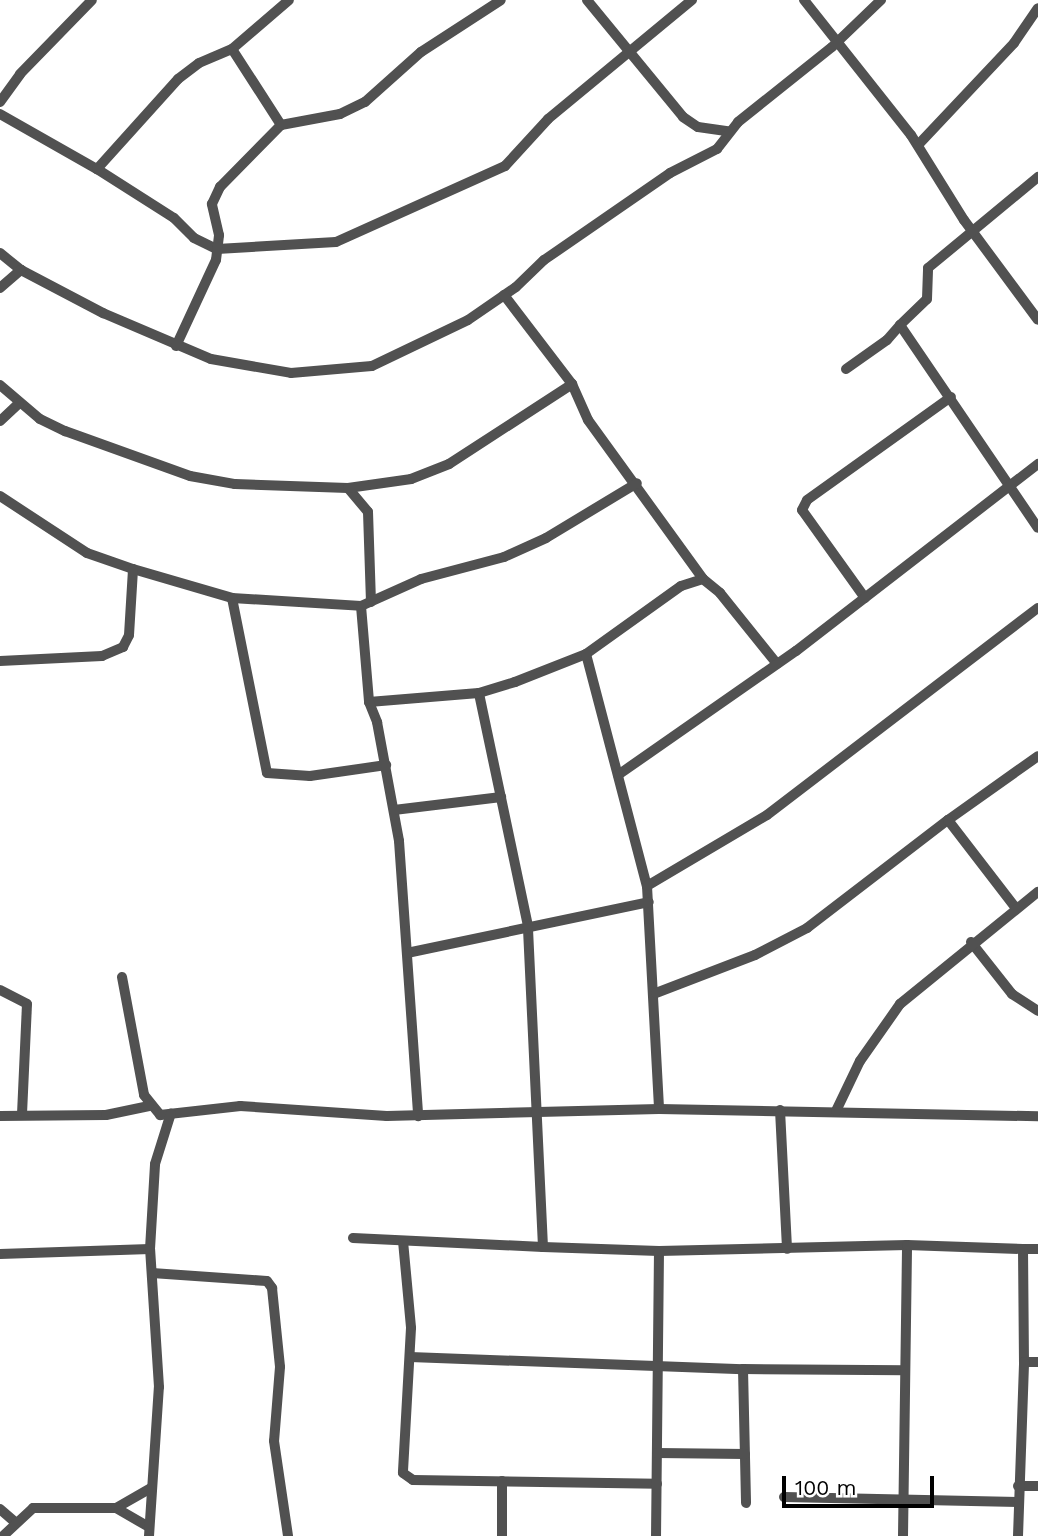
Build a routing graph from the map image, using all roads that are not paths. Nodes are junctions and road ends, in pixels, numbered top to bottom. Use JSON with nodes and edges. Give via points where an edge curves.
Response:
{"nodes":[{"id":1,"x":92,"y":0,"type":"edge"},
{"id":2,"x":289,"y":0,"type":"edge"},
{"id":3,"x":501,"y":0,"type":"edge"},
{"id":4,"x":587,"y":0,"type":"edge"},
{"id":5,"x":692,"y":0,"type":"edge"},
{"id":6,"x":804,"y":0,"type":"edge"},
{"id":7,"x":881,"y":0,"type":"edge"},
{"id":8,"x":1038,"y":8,"type":"edge"},
{"id":9,"x":839,"y":41,"type":"junction"},
{"id":10,"x":232,"y":50,"type":"junction"},
{"id":11,"x":629,"y":52,"type":"junction"},
{"id":12,"x":0,"y":102,"type":"edge"},
{"id":13,"x":0,"y":114,"type":"edge"},
{"id":14,"x":281,"y":125,"type":"junction"},
{"id":15,"x":729,"y":131,"type":"junction"},
{"id":16,"x":918,"y":145,"type":"junction"},
{"id":17,"x":97,"y":169,"type":"junction"},
{"id":18,"x":1038,"y":177,"type":"edge"},
{"id":19,"x":974,"y":234,"type":"junction"},
{"id":20,"x":217,"y":249,"type":"junction"},
{"id":21,"x":0,"y":253,"type":"edge"},
{"id":22,"x":21,"y":270,"type":"junction"},
{"id":23,"x":0,"y":288,"type":"edge"},
{"id":24,"x":504,"y":295,"type":"junction"},
{"id":25,"x":1038,"y":320,"type":"edge"},
{"id":26,"x":900,"y":325,"type":"junction"},
{"id":27,"x":177,"y":346,"type":"junction"},
{"id":28,"x":846,"y":369,"type":"dead end"},
{"id":29,"x":0,"y":384,"type":"edge"},
{"id":30,"x":572,"y":384,"type":"junction"},
{"id":31,"x":951,"y":397,"type":"junction"},
{"id":32,"x":19,"y":403,"type":"junction"},
{"id":33,"x":0,"y":421,"type":"edge"},
{"id":34,"x":1038,"y":464,"type":"edge"},
{"id":35,"x":637,"y":483,"type":"junction"},
{"id":36,"x":1007,"y":484,"type":"junction"},
{"id":37,"x":348,"y":488,"type":"junction"},
{"id":38,"x":0,"y":496,"type":"edge"},
{"id":39,"x":1038,"y":528,"type":"edge"},
{"id":40,"x":133,"y":569,"type":"junction"},
{"id":41,"x":703,"y":579,"type":"junction"},
{"id":42,"x":232,"y":598,"type":"junction"},
{"id":43,"x":865,"y":598,"type":"junction"},
{"id":44,"x":366,"y":604,"type":"junction"},
{"id":45,"x":1038,"y":608,"type":"edge"},
{"id":46,"x":586,"y":654,"type":"junction"},
{"id":47,"x":0,"y":661,"type":"edge"},
{"id":48,"x":777,"y":664,"type":"junction"},
{"id":49,"x":479,"y":693,"type":"junction"},
{"id":50,"x":369,"y":702,"type":"junction"},
{"id":51,"x":1038,"y":756,"type":"edge"},
{"id":52,"x":386,"y":765,"type":"junction"},
{"id":53,"x":618,"y":775,"type":"junction"},
{"id":54,"x":502,"y":797,"type":"junction"},
{"id":55,"x":394,"y":810,"type":"junction"},
{"id":56,"x":948,"y":820,"type":"junction"},
{"id":57,"x":647,"y":886,"type":"junction"},
{"id":58,"x":1038,"y":892,"type":"edge"},
{"id":59,"x":649,"y":902,"type":"junction"},
{"id":60,"x":1015,"y":907,"type":"junction"},
{"id":61,"x":528,"y":926,"type":"junction"},
{"id":62,"x":971,"y":942,"type":"junction"},
{"id":63,"x":407,"y":953,"type":"junction"},
{"id":64,"x":122,"y":977,"type":"dead end"},
{"id":65,"x":0,"y":990,"type":"edge"},
{"id":66,"x":656,"y":993,"type":"junction"},
{"id":67,"x":1038,"y":1011,"type":"edge"},
{"id":68,"x":149,"y":1106,"type":"junction"},
{"id":69,"x":659,"y":1109,"type":"junction"},
{"id":70,"x":780,"y":1110,"type":"junction"},
{"id":71,"x":836,"y":1111,"type":"junction"},
{"id":72,"x":538,"y":1112,"type":"junction"},
{"id":73,"x":171,"y":1113,"type":"junction"},
{"id":74,"x":22,"y":1115,"type":"junction"},
{"id":75,"x":0,"y":1116,"type":"edge"},
{"id":76,"x":418,"y":1116,"type":"junction"},
{"id":77,"x":1038,"y":1116,"type":"edge"},
{"id":78,"x":353,"y":1238,"type":"dead end"},
{"id":79,"x":404,"y":1241,"type":"junction"},
{"id":80,"x":907,"y":1245,"type":"junction"},
{"id":81,"x":543,"y":1247,"type":"junction"},
{"id":82,"x":150,"y":1249,"type":"junction"},
{"id":83,"x":787,"y":1249,"type":"junction"},
{"id":84,"x":1023,"y":1249,"type":"junction"},
{"id":85,"x":1038,"y":1249,"type":"edge"},
{"id":86,"x":659,"y":1251,"type":"junction"},
{"id":87,"x":0,"y":1254,"type":"edge"},
{"id":88,"x":152,"y":1273,"type":"junction"},
{"id":89,"x":410,"y":1356,"type":"junction"},
{"id":90,"x":1024,"y":1362,"type":"junction"},
{"id":91,"x":1038,"y":1362,"type":"edge"},
{"id":92,"x":658,"y":1367,"type":"junction"},
{"id":93,"x":743,"y":1369,"type":"junction"},
{"id":94,"x":905,"y":1370,"type":"junction"},
{"id":95,"x":657,"y":1453,"type":"junction"},
{"id":96,"x":745,"y":1454,"type":"junction"},
{"id":97,"x":502,"y":1480,"type":"junction"},
{"id":98,"x":657,"y":1484,"type":"junction"},
{"id":99,"x":1018,"y":1486,"type":"junction"},
{"id":100,"x":1038,"y":1486,"type":"edge"},
{"id":101,"x":151,"y":1488,"type":"junction"},
{"id":102,"x":784,"y":1497,"type":"dead end"},
{"id":103,"x":904,"y":1497,"type":"junction"},
{"id":104,"x":1018,"y":1502,"type":"junction"},
{"id":105,"x":746,"y":1503,"type":"dead end"},
{"id":106,"x":117,"y":1508,"type":"junction"},
{"id":107,"x":0,"y":1509,"type":"edge"},
{"id":108,"x":15,"y":1522,"type":"junction"},
{"id":109,"x":149,"y":1531,"type":"edge"},
{"id":110,"x":3,"y":1536,"type":"edge"},
{"id":111,"x":288,"y":1536,"type":"edge"},
{"id":112,"x":502,"y":1536,"type":"edge"},
{"id":113,"x":656,"y":1536,"type":"edge"},
{"id":114,"x":903,"y":1536,"type":"edge"},
{"id":115,"x":1018,"y":1536,"type":"edge"}],
"edges":[{"from":1,"to":12,"type":"street","via":[[20,74]]},
{"from":2,"to":10,"type":"street"},
{"from":3,"to":14,"type":"street","via":[[421,52],[365,102],[340,114]]},
{"from":4,"to":11,"type":"street"},
{"from":5,"to":11,"type":"street"},
{"from":6,"to":9,"type":"street"},
{"from":7,"to":9,"type":"street"},
{"from":8,"to":16,"type":"street","via":[[1014,43]]},
{"from":9,"to":15,"type":"street"},
{"from":9,"to":16,"type":"street"},
{"from":10,"to":14,"type":"street"},
{"from":10,"to":17,"type":"street","via":[[199,63],[177,79]]},
{"from":11,"to":15,"type":"street","via":[[682,117],[698,127]]},
{"from":11,"to":20,"type":"street","via":[[548,119],[505,166],[484,178],[335,242]]},
{"from":13,"to":17,"type":"street"},
{"from":14,"to":20,"type":"street","via":[[214,196]]},
{"from":15,"to":24,"type":"street","via":[[717,149],[670,173],[544,260]]},
{"from":16,"to":19,"type":"street"},
{"from":17,"to":20,"type":"street","via":[[174,218],[194,238]]},
{"from":18,"to":19,"type":"street"},
{"from":19,"to":25,"type":"street"},
{"from":19,"to":26,"type":"street","via":[[928,268],[926,299]]},
{"from":20,"to":27,"type":"street"},
{"from":21,"to":22,"type":"street"},
{"from":22,"to":23,"type":"street"},
{"from":22,"to":27,"type":"street"},
{"from":24,"to":27,"type":"street","via":[[468,320],[372,366],[291,373],[248,368]]},
{"from":24,"to":30,"type":"street"},
{"from":26,"to":28,"type":"street"},
{"from":26,"to":31,"type":"street"},
{"from":29,"to":32,"type":"street"},
{"from":30,"to":35,"type":"street","via":[[588,420]]},
{"from":30,"to":37,"type":"street","via":[[449,464],[411,479]]},
{"from":31,"to":36,"type":"street"},
{"from":31,"to":43,"type":"street","via":[[807,500],[802,510]]},
{"from":32,"to":33,"type":"street"},
{"from":32,"to":37,"type":"street","via":[[65,430],[190,476],[235,484]]},
{"from":34,"to":36,"type":"street"},
{"from":35,"to":41,"type":"street"},
{"from":35,"to":44,"type":"street","via":[[514,552],[421,579]]},
{"from":36,"to":39,"type":"street"},
{"from":36,"to":43,"type":"street"},
{"from":37,"to":44,"type":"street","via":[[368,512]]},
{"from":38,"to":40,"type":"street","via":[[70,544]]},
{"from":40,"to":42,"type":"street"},
{"from":40,"to":47,"type":"street","via":[[129,635],[123,647],[102,656]]},
{"from":41,"to":46,"type":"street","via":[[681,586]]},
{"from":41,"to":48,"type":"street","via":[[720,593]]},
{"from":42,"to":44,"type":"street"},
{"from":42,"to":52,"type":"street","via":[[267,773],[310,776]]},
{"from":43,"to":48,"type":"street"},
{"from":44,"to":50,"type":"street"},
{"from":45,"to":57,"type":"street","via":[[767,815]]},
{"from":46,"to":49,"type":"street"},
{"from":46,"to":53,"type":"street"},
{"from":48,"to":53,"type":"street"},
{"from":49,"to":50,"type":"street"},
{"from":49,"to":54,"type":"street"},
{"from":50,"to":52,"type":"street"},
{"from":51,"to":56,"type":"street"},
{"from":52,"to":55,"type":"street"},
{"from":53,"to":57,"type":"street"},
{"from":54,"to":55,"type":"street"},
{"from":54,"to":61,"type":"street"},
{"from":55,"to":63,"type":"street"},
{"from":56,"to":60,"type":"street"},
{"from":56,"to":66,"type":"street","via":[[807,928],[755,955]]},
{"from":57,"to":59,"type":"street"},
{"from":58,"to":60,"type":"street"},
{"from":59,"to":61,"type":"street"},
{"from":59,"to":66,"type":"street"},
{"from":60,"to":62,"type":"street"},
{"from":61,"to":63,"type":"street"},
{"from":61,"to":72,"type":"street"},
{"from":62,"to":67,"type":"street","via":[[1012,993]]},
{"from":62,"to":71,"type":"street","via":[[885,1022]]},
{"from":63,"to":76,"type":"street"},
{"from":64,"to":68,"type":"street"},
{"from":65,"to":74,"type":"street","via":[[27,1004]]},
{"from":66,"to":69,"type":"street"},
{"from":68,"to":73,"type":"street","via":[[160,1115]]},
{"from":68,"to":74,"type":"street","via":[[106,1115]]},
{"from":69,"to":70,"type":"street"},
{"from":69,"to":72,"type":"street"},
{"from":70,"to":71,"type":"street"},
{"from":70,"to":83,"type":"street"},
{"from":71,"to":77,"type":"street"},
{"from":72,"to":76,"type":"street"},
{"from":72,"to":81,"type":"street"},
{"from":73,"to":76,"type":"street","via":[[210,1106],[271,1106]]},
{"from":73,"to":82,"type":"street","via":[[155,1164]]},
{"from":74,"to":75,"type":"street"},
{"from":78,"to":79,"type":"street"},
{"from":79,"to":81,"type":"street"},
{"from":79,"to":89,"type":"street"},
{"from":80,"to":83,"type":"street"},
{"from":80,"to":84,"type":"street"},
{"from":80,"to":94,"type":"street"},
{"from":81,"to":86,"type":"street"},
{"from":82,"to":87,"type":"street"},
{"from":82,"to":88,"type":"street"},
{"from":83,"to":86,"type":"street"},
{"from":84,"to":85,"type":"street"},
{"from":84,"to":90,"type":"street"},
{"from":86,"to":92,"type":"street"},
{"from":88,"to":101,"type":"street","via":[[159,1387],[158,1445]]},
{"from":88,"to":111,"type":"street","via":[[267,1281],[272,1288],[280,1367],[274,1441]]},
{"from":89,"to":92,"type":"street"},
{"from":89,"to":97,"type":"street","via":[[403,1473],[414,1479]]},
{"from":90,"to":91,"type":"street"},
{"from":90,"to":99,"type":"street"},
{"from":92,"to":93,"type":"street"},
{"from":92,"to":95,"type":"street"},
{"from":93,"to":94,"type":"street"},
{"from":93,"to":96,"type":"street"},
{"from":94,"to":103,"type":"street"},
{"from":95,"to":96,"type":"street"},
{"from":95,"to":98,"type":"street"},
{"from":96,"to":105,"type":"street"},
{"from":97,"to":98,"type":"street"},
{"from":97,"to":112,"type":"street"},
{"from":98,"to":113,"type":"street"},
{"from":99,"to":100,"type":"street"},
{"from":99,"to":104,"type":"street"},
{"from":101,"to":106,"type":"street"},
{"from":101,"to":109,"type":"street"},
{"from":102,"to":103,"type":"street"},
{"from":103,"to":104,"type":"street"},
{"from":103,"to":114,"type":"street"},
{"from":104,"to":115,"type":"street"},
{"from":106,"to":108,"type":"street","via":[[33,1508]]},
{"from":106,"to":109,"type":"street"},
{"from":107,"to":108,"type":"street"},
{"from":108,"to":110,"type":"street"}]}
